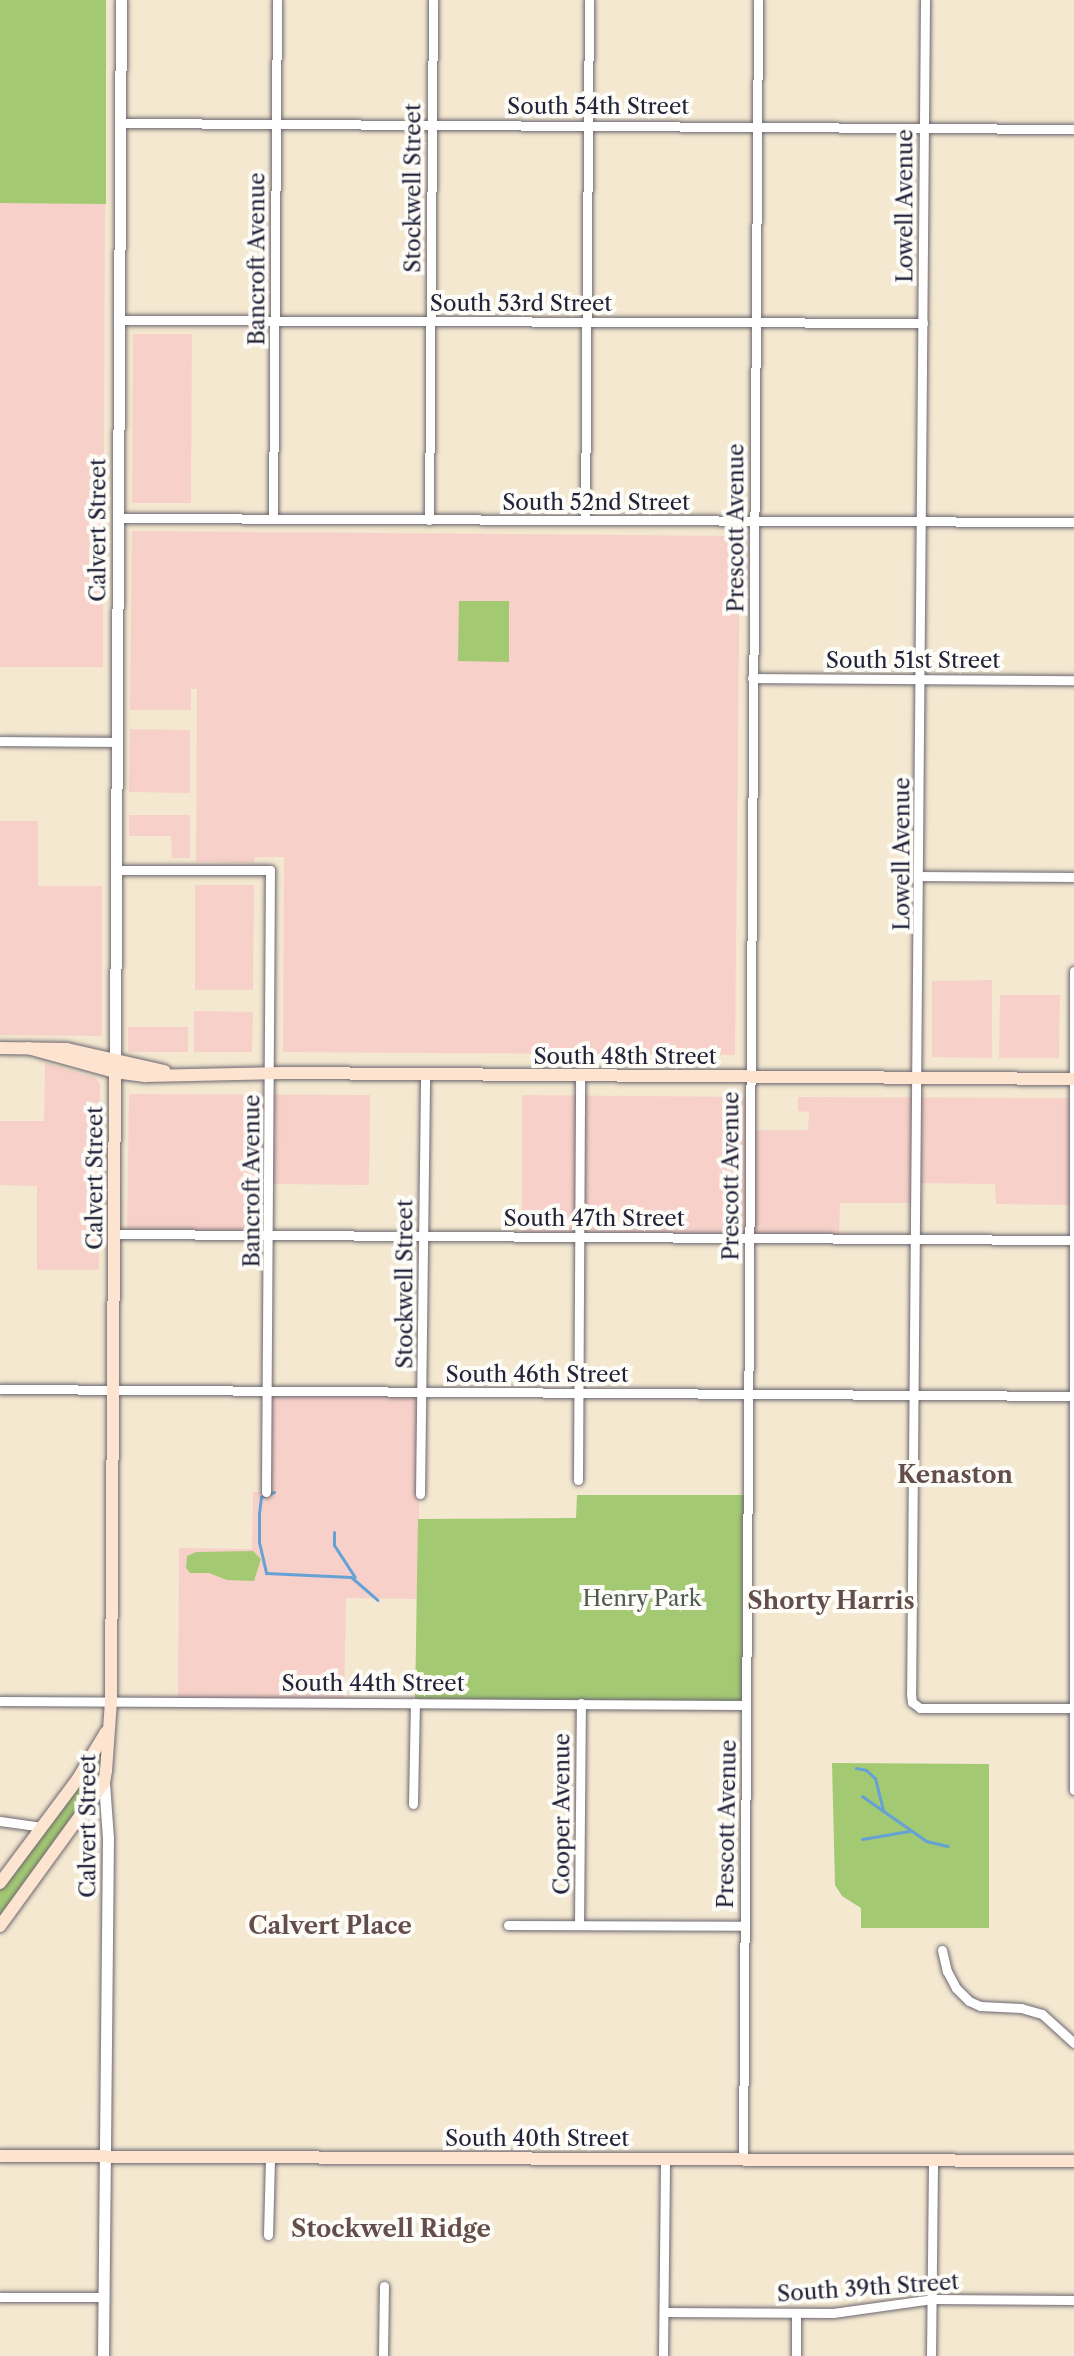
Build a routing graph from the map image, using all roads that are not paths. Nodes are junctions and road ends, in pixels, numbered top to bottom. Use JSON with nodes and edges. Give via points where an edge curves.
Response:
{"nodes":[{"id":1,"x":121,"y":0,"type":"edge"},
{"id":2,"x":277,"y":0,"type":"edge"},
{"id":3,"x":433,"y":0,"type":"edge"},
{"id":4,"x":589,"y":0,"type":"edge"},
{"id":5,"x":758,"y":0,"type":"edge"},
{"id":6,"x":925,"y":0,"type":"edge"},
{"id":7,"x":121,"y":123,"type":"junction"},
{"id":8,"x":276,"y":123,"type":"junction"},
{"id":9,"x":432,"y":123,"type":"junction"},
{"id":10,"x":588,"y":124,"type":"junction"},
{"id":11,"x":757,"y":126,"type":"junction"},
{"id":12,"x":924,"y":128,"type":"junction"},
{"id":13,"x":1074,"y":129,"type":"edge"},
{"id":14,"x":119,"y":320,"type":"junction"},
{"id":15,"x":274,"y":321,"type":"junction"},
{"id":16,"x":430,"y":322,"type":"junction"},
{"id":17,"x":586,"y":323,"type":"junction"},
{"id":18,"x":923,"y":323,"type":"junction"},
{"id":19,"x":755,"y":324,"type":"junction"},
{"id":20,"x":119,"y":518,"type":"junction"},
{"id":21,"x":273,"y":519,"type":"junction"},
{"id":22,"x":429,"y":520,"type":"junction"},
{"id":23,"x":585,"y":520,"type":"junction"},
{"id":24,"x":921,"y":521,"type":"junction"},
{"id":25,"x":754,"y":522,"type":"junction"},
{"id":26,"x":1074,"y":522,"type":"edge"},
{"id":27,"x":752,"y":678,"type":"junction"},
{"id":28,"x":920,"y":679,"type":"junction"},
{"id":29,"x":1074,"y":680,"type":"edge"},
{"id":30,"x":0,"y":741,"type":"edge"},
{"id":31,"x":116,"y":742,"type":"junction"},
{"id":32,"x":116,"y":870,"type":"junction"},
{"id":33,"x":920,"y":876,"type":"junction"},
{"id":34,"x":1074,"y":877,"type":"edge"},
{"id":35,"x":1074,"y":971,"type":"edge"},
{"id":36,"x":0,"y":1048,"type":"edge"},
{"id":37,"x":115,"y":1066,"type":"junction"},
{"id":38,"x":270,"y":1073,"type":"junction"},
{"id":39,"x":425,"y":1075,"type":"junction"},
{"id":40,"x":580,"y":1076,"type":"junction"},
{"id":41,"x":750,"y":1077,"type":"junction"},
{"id":42,"x":918,"y":1078,"type":"junction"},
{"id":43,"x":1074,"y":1079,"type":"edge"},
{"id":44,"x":114,"y":1234,"type":"junction"},
{"id":45,"x":270,"y":1235,"type":"junction"},
{"id":46,"x":424,"y":1236,"type":"junction"},
{"id":47,"x":579,"y":1237,"type":"junction"},
{"id":48,"x":749,"y":1239,"type":"junction"},
{"id":49,"x":916,"y":1240,"type":"junction"},
{"id":50,"x":1074,"y":1240,"type":"edge"},
{"id":51,"x":0,"y":1389,"type":"edge"},
{"id":52,"x":114,"y":1390,"type":"junction"},
{"id":53,"x":268,"y":1391,"type":"junction"},
{"id":54,"x":422,"y":1392,"type":"junction"},
{"id":55,"x":578,"y":1393,"type":"junction"},
{"id":56,"x":748,"y":1394,"type":"junction"},
{"id":57,"x":915,"y":1395,"type":"junction"},
{"id":58,"x":1073,"y":1396,"type":"edge"},
{"id":59,"x":578,"y":1480,"type":"dead end"},
{"id":60,"x":266,"y":1492,"type":"dead end"},
{"id":61,"x":420,"y":1494,"type":"dead end"},
{"id":62,"x":0,"y":1701,"type":"edge"},
{"id":63,"x":111,"y":1701,"type":"junction"},
{"id":64,"x":415,"y":1703,"type":"junction"},
{"id":65,"x":581,"y":1703,"type":"junction"},
{"id":66,"x":746,"y":1705,"type":"junction"},
{"id":67,"x":1074,"y":1708,"type":"edge"},
{"id":68,"x":108,"y":1730,"type":"junction"},
{"id":69,"x":104,"y":1783,"type":"junction"},
{"id":70,"x":1074,"y":1790,"type":"edge"},
{"id":71,"x":413,"y":1804,"type":"dead end"},
{"id":72,"x":0,"y":1821,"type":"edge"},
{"id":73,"x":42,"y":1827,"type":"junction"},
{"id":74,"x":0,"y":1883,"type":"edge"},
{"id":75,"x":508,"y":1925,"type":"dead end"},
{"id":76,"x":579,"y":1925,"type":"junction"},
{"id":77,"x":0,"y":1926,"type":"edge"},
{"id":78,"x":744,"y":1926,"type":"junction"},
{"id":79,"x":942,"y":1950,"type":"dead end"},
{"id":80,"x":1074,"y":2043,"type":"edge"},
{"id":81,"x":0,"y":2156,"type":"edge"},
{"id":82,"x":105,"y":2156,"type":"junction"},
{"id":83,"x":270,"y":2159,"type":"junction"},
{"id":84,"x":665,"y":2160,"type":"junction"},
{"id":85,"x":743,"y":2160,"type":"junction"},
{"id":86,"x":933,"y":2161,"type":"junction"},
{"id":87,"x":1074,"y":2161,"type":"edge"},
{"id":88,"x":268,"y":2235,"type":"dead end"},
{"id":89,"x":384,"y":2286,"type":"dead end"},
{"id":90,"x":0,"y":2297,"type":"edge"},
{"id":91,"x":104,"y":2297,"type":"junction"},
{"id":92,"x":932,"y":2299,"type":"junction"},
{"id":93,"x":1074,"y":2300,"type":"edge"},
{"id":94,"x":664,"y":2312,"type":"junction"},
{"id":95,"x":796,"y":2313,"type":"junction"},
{"id":96,"x":103,"y":2356,"type":"edge"},
{"id":97,"x":383,"y":2356,"type":"edge"},
{"id":98,"x":663,"y":2356,"type":"edge"},
{"id":99,"x":796,"y":2356,"type":"edge"},
{"id":100,"x":931,"y":2356,"type":"edge"}],
"edges":[{"from":1,"to":7,"type":"street","name":"Calvert Street"},
{"from":2,"to":8,"type":"street","name":"Bancroft Avenue"},
{"from":3,"to":9,"type":"street","name":"Stockwell Street"},
{"from":4,"to":10,"type":"street"},
{"from":5,"to":11,"type":"street","name":"Prescott Avenue"},
{"from":6,"to":12,"type":"street","name":"Lowell Avenue"},
{"from":7,"to":8,"type":"street","name":"South 54th Street"},
{"from":7,"to":14,"type":"street","name":"Calvert Street"},
{"from":8,"to":9,"type":"street","name":"South 54th Street"},
{"from":8,"to":15,"type":"street","name":"Bancroft Avenue"},
{"from":9,"to":10,"type":"street","name":"South 54th Street"},
{"from":9,"to":16,"type":"street","name":"Stockwell Street"},
{"from":10,"to":11,"type":"street","name":"South 54th Street"},
{"from":10,"to":17,"type":"street"},
{"from":11,"to":12,"type":"street","name":"South 54th Street"},
{"from":11,"to":19,"type":"street","name":"Prescott Avenue"},
{"from":12,"to":13,"type":"street","name":"South 54th Street"},
{"from":12,"to":18,"type":"street","name":"Lowell Avenue"},
{"from":14,"to":15,"type":"street","name":"South 53rd Street"},
{"from":14,"to":20,"type":"street","name":"Calvert Street"},
{"from":15,"to":16,"type":"street","name":"South 53rd Street"},
{"from":15,"to":21,"type":"street","name":"Bancroft Avenue"},
{"from":16,"to":17,"type":"street","name":"South 53rd Street"},
{"from":16,"to":22,"type":"street","name":"Stockwell Street"},
{"from":17,"to":19,"type":"street","name":"South 53rd Street"},
{"from":17,"to":23,"type":"street"},
{"from":18,"to":19,"type":"street","name":"South 53rd Street"},
{"from":18,"to":24,"type":"street","name":"Lowell Avenue"},
{"from":19,"to":25,"type":"street","name":"Prescott Avenue"},
{"from":20,"to":21,"type":"street","name":"South 52nd Street"},
{"from":20,"to":31,"type":"street","name":"Calvert Street"},
{"from":21,"to":22,"type":"street","name":"South 52nd Street"},
{"from":22,"to":23,"type":"street","name":"South 52nd Street"},
{"from":23,"to":25,"type":"street","name":"South 52nd Street"},
{"from":24,"to":25,"type":"street","name":"South 52nd Street"},
{"from":24,"to":26,"type":"street","name":"South 52nd Street"},
{"from":24,"to":28,"type":"street","name":"Lowell Avenue"},
{"from":25,"to":27,"type":"street","name":"Prescott Avenue"},
{"from":27,"to":28,"type":"street","name":"South 51st Street"},
{"from":27,"to":41,"type":"street","name":"Prescott Avenue"},
{"from":28,"to":29,"type":"street","name":"South 51st Street"},
{"from":28,"to":33,"type":"street","name":"Lowell Avenue"},
{"from":30,"to":31,"type":"street"},
{"from":31,"to":32,"type":"street","name":"Calvert Street"},
{"from":32,"to":37,"type":"street","name":"Calvert Street"},
{"from":32,"to":38,"type":"street","name":"Bancroft Avenue","via":[[270,870]]},
{"from":33,"to":34,"type":"street"},
{"from":33,"to":42,"type":"street","name":"Lowell Avenue"},
{"from":35,"to":43,"type":"street"},
{"from":36,"to":37,"type":"main road","name":"South 48th Street","via":[[67,1049]]},
{"from":37,"to":38,"type":"main road","name":"South 48th Street","via":[[175,1074]]},
{"from":37,"to":44,"type":"main road","name":"Calvert Street"},
{"from":38,"to":39,"type":"main road","name":"South 48th Street"},
{"from":38,"to":45,"type":"street","name":"Bancroft Avenue"},
{"from":39,"to":40,"type":"main road","name":"South 48th Street"},
{"from":39,"to":46,"type":"street","name":"Stockwell Street"},
{"from":40,"to":41,"type":"main road","name":"South 48th Street"},
{"from":40,"to":47,"type":"street"},
{"from":41,"to":42,"type":"main road","name":"South 48th Street"},
{"from":41,"to":48,"type":"street","name":"Prescott Avenue"},
{"from":42,"to":43,"type":"main road","name":"South 48th Street"},
{"from":42,"to":49,"type":"street","name":"Lowell Avenue"},
{"from":43,"to":50,"type":"street"},
{"from":44,"to":45,"type":"street","name":"South 47th Street"},
{"from":44,"to":52,"type":"main road","name":"Calvert Street"},
{"from":45,"to":46,"type":"street","name":"South 47th Street"},
{"from":45,"to":53,"type":"street","name":"Bancroft Avenue"},
{"from":46,"to":47,"type":"street","name":"South 47th Street"},
{"from":46,"to":54,"type":"street","name":"Stockwell Street"},
{"from":47,"to":48,"type":"street","name":"South 47th Street"},
{"from":47,"to":55,"type":"street"},
{"from":48,"to":49,"type":"street","name":"South 47th Street"},
{"from":48,"to":56,"type":"street","name":"Prescott Avenue"},
{"from":49,"to":50,"type":"street","name":"South 47th Street"},
{"from":49,"to":57,"type":"street","name":"Lowell Avenue"},
{"from":50,"to":58,"type":"street"},
{"from":51,"to":52,"type":"street","name":"South 46th Street"},
{"from":52,"to":53,"type":"street","name":"South 46th Street"},
{"from":52,"to":63,"type":"main road","name":"Calvert Street"},
{"from":53,"to":54,"type":"street","name":"South 46th Street"},
{"from":53,"to":60,"type":"street","name":"Bancroft Avenue"},
{"from":54,"to":55,"type":"street","name":"South 46th Street"},
{"from":54,"to":61,"type":"street","name":"Stockwell Street"},
{"from":55,"to":56,"type":"street","name":"South 46th Street"},
{"from":55,"to":59,"type":"street"},
{"from":56,"to":57,"type":"street","name":"South 46th Street"},
{"from":56,"to":66,"type":"street","name":"Prescott Avenue"},
{"from":57,"to":58,"type":"street","name":"South 46th Street"},
{"from":57,"to":67,"type":"street","name":"Lowell Avenue","via":[[915,1706]]},
{"from":58,"to":67,"type":"street"},
{"from":62,"to":63,"type":"street","name":"South 44th Street"},
{"from":63,"to":64,"type":"street","name":"South 44th Street"},
{"from":63,"to":68,"type":"main road","name":"Calvert Street"},
{"from":64,"to":65,"type":"street","name":"South 44th Street"},
{"from":64,"to":71,"type":"street"},
{"from":65,"to":66,"type":"street","name":"South 44th Street"},
{"from":65,"to":76,"type":"street","name":"Cooper Avenue"},
{"from":66,"to":78,"type":"street","name":"Prescott Avenue"},
{"from":67,"to":70,"type":"street"},
{"from":68,"to":69,"type":"main road","name":"Calvert Street"},
{"from":68,"to":73,"type":"main road"},
{"from":69,"to":77,"type":"main road"},
{"from":69,"to":82,"type":"street","name":"Calvert Street"},
{"from":72,"to":73,"type":"street"},
{"from":73,"to":74,"type":"main road"},
{"from":75,"to":76,"type":"street"},
{"from":76,"to":78,"type":"street"},
{"from":78,"to":85,"type":"street","name":"Prescott Avenue"},
{"from":79,"to":80,"type":"street","via":[[951,1980],[969,2001],[1042,2014]]},
{"from":81,"to":82,"type":"main road","name":"South 40th Street"},
{"from":82,"to":83,"type":"main road","name":"South 40th Street"},
{"from":82,"to":91,"type":"street","name":"Calvert Street"},
{"from":83,"to":84,"type":"main road","name":"South 40th Street"},
{"from":83,"to":88,"type":"street"},
{"from":84,"to":85,"type":"main road","name":"South 40th Street"},
{"from":84,"to":94,"type":"street"},
{"from":85,"to":86,"type":"main road","name":"South 40th Street"},
{"from":86,"to":87,"type":"main road","name":"South 40th Street"},
{"from":86,"to":92,"type":"street"},
{"from":89,"to":97,"type":"street"},
{"from":90,"to":91,"type":"street"},
{"from":91,"to":96,"type":"street","name":"Calvert Street"},
{"from":92,"to":93,"type":"street","name":"South 39th Street"},
{"from":92,"to":95,"type":"street","name":"South 39th Street"},
{"from":92,"to":100,"type":"street"},
{"from":94,"to":95,"type":"street","name":"South 39th Street"},
{"from":94,"to":98,"type":"street"},
{"from":95,"to":99,"type":"street"}]}
